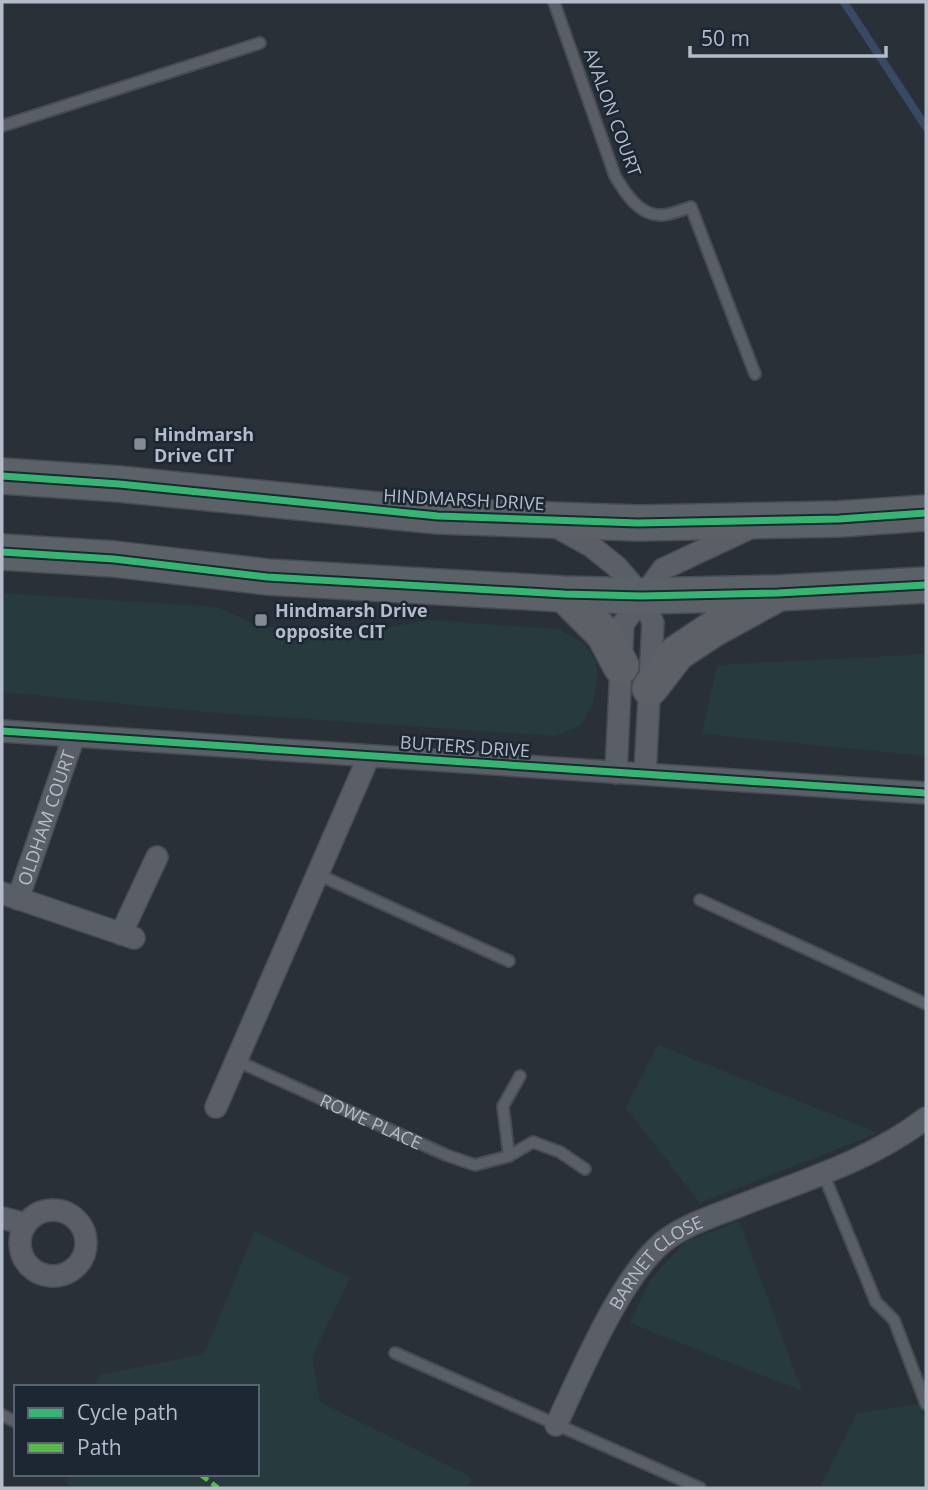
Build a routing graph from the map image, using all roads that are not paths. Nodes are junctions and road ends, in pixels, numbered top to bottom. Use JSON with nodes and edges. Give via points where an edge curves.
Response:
{"nodes":[{"id":1,"x":554,"y":2,"type":"edge"},
{"id":2,"x":260,"y":43,"type":"dead end"},
{"id":3,"x":2,"y":126,"type":"edge"},
{"id":4,"x":755,"y":374,"type":"dead end"},
{"id":5,"x":2,"y":476,"type":"edge"},
{"id":6,"x":926,"y":513,"type":"edge"},
{"id":7,"x":542,"y":519,"type":"junction"},
{"id":8,"x":763,"y":522,"type":"junction"},
{"id":9,"x":2,"y":552,"type":"edge"},
{"id":10,"x":926,"y":584,"type":"edge"},
{"id":11,"x":778,"y":593,"type":"junction"},
{"id":12,"x":565,"y":594,"type":"junction"},
{"id":13,"x":642,"y":596,"type":"junction"},
{"id":14,"x":621,"y":666,"type":"junction"},
{"id":15,"x":650,"y":688,"type":"junction"},
{"id":16,"x":2,"y":731,"type":"edge"},
{"id":17,"x":74,"y":736,"type":"junction"},
{"id":18,"x":369,"y":756,"type":"junction"},
{"id":19,"x":616,"y":772,"type":"junction"},
{"id":20,"x":645,"y":774,"type":"junction"},
{"id":21,"x":926,"y":793,"type":"edge"},
{"id":22,"x":158,"y":857,"type":"dead end"},
{"id":23,"x":319,"y":875,"type":"junction"},
{"id":24,"x":10,"y":896,"type":"edge"},
{"id":25,"x":700,"y":900,"type":"dead end"},
{"id":26,"x":509,"y":961,"type":"dead end"},
{"id":27,"x":926,"y":1004,"type":"edge"},
{"id":28,"x":237,"y":1061,"type":"junction"},
{"id":29,"x":520,"y":1076,"type":"dead end"},
{"id":30,"x":216,"y":1107,"type":"dead end"},
{"id":31,"x":926,"y":1118,"type":"edge"},
{"id":32,"x":509,"y":1156,"type":"junction"},
{"id":33,"x":585,"y":1170,"type":"dead end"},
{"id":34,"x":823,"y":1172,"type":"junction"},
{"id":35,"x":2,"y":1218,"type":"edge"},
{"id":36,"x":26,"y":1224,"type":"dead end"},
{"id":37,"x":395,"y":1353,"type":"dead end"},
{"id":38,"x":926,"y":1404,"type":"edge"},
{"id":39,"x":556,"y":1425,"type":"junction"},
{"id":40,"x":700,"y":1488,"type":"edge"}],
"edges":[{"from":1,"to":4,"type":"lane","name":"AVALON COURT","via":[[615,176],[635,204],[647,211],[661,215],[691,207]]},
{"from":2,"to":3,"type":"lane"},
{"from":5,"to":7,"type":"main road","name":"HINDMARSH DRIVE","via":[[438,516]]},
{"from":6,"to":8,"type":"main road","name":"HINDMARSH DRIVE"},
{"from":7,"to":8,"type":"main road","name":"HINDMARSH DRIVE"},
{"from":7,"to":13,"type":"street","via":[[591,546]]},
{"from":8,"to":13,"type":"street","via":[[663,569]]},
{"from":9,"to":12,"type":"main road","via":[[114,559],[267,577]]},
{"from":10,"to":11,"type":"main road"},
{"from":11,"to":13,"type":"main road"},
{"from":11,"to":15,"type":"main road","via":[[677,653]]},
{"from":12,"to":13,"type":"main road"},
{"from":12,"to":14,"type":"main road","via":[[604,634]]},
{"from":13,"to":14,"type":"street","via":[[623,624]]},
{"from":13,"to":15,"type":"street","via":[[653,623]]},
{"from":14,"to":19,"type":"street"},
{"from":15,"to":20,"type":"street"},
{"from":16,"to":17,"type":"street","name":"BUTTERS DRIVE"},
{"from":17,"to":18,"type":"street","name":"BUTTERS DRIVE"},
{"from":17,"to":24,"type":"street","name":"OLDHAM COURT"},
{"from":18,"to":19,"type":"street","name":"BUTTERS DRIVE"},
{"from":18,"to":23,"type":"street"},
{"from":19,"to":20,"type":"street","name":"BUTTERS DRIVE"},
{"from":20,"to":21,"type":"street","name":"BUTTERS DRIVE"},
{"from":22,"to":24,"type":"street","name":"OLDHAM COURT","via":[[128,936]]},
{"from":23,"to":26,"type":"lane"},
{"from":23,"to":28,"type":"street"},
{"from":25,"to":27,"type":"lane"},
{"from":28,"to":30,"type":"street"},
{"from":28,"to":32,"type":"lane","name":"ROWE PLACE","via":[[446,1155],[475,1165]]},
{"from":29,"to":32,"type":"lane","via":[[503,1106]]},
{"from":31,"to":34,"type":"street","name":"BARNET CLOSE","via":[[877,1149]]},
{"from":32,"to":33,"type":"lane","name":"ROWE PLACE","via":[[533,1142],[560,1152]]},
{"from":34,"to":38,"type":"lane","via":[[876,1302],[894,1320]]},
{"from":34,"to":39,"type":"street","name":"BARNET CLOSE","via":[[697,1222],[664,1241],[645,1260],[612,1312]]},
{"from":35,"to":36,"type":"street"},
{"from":37,"to":39,"type":"lane"},
{"from":39,"to":40,"type":"lane"}]}
